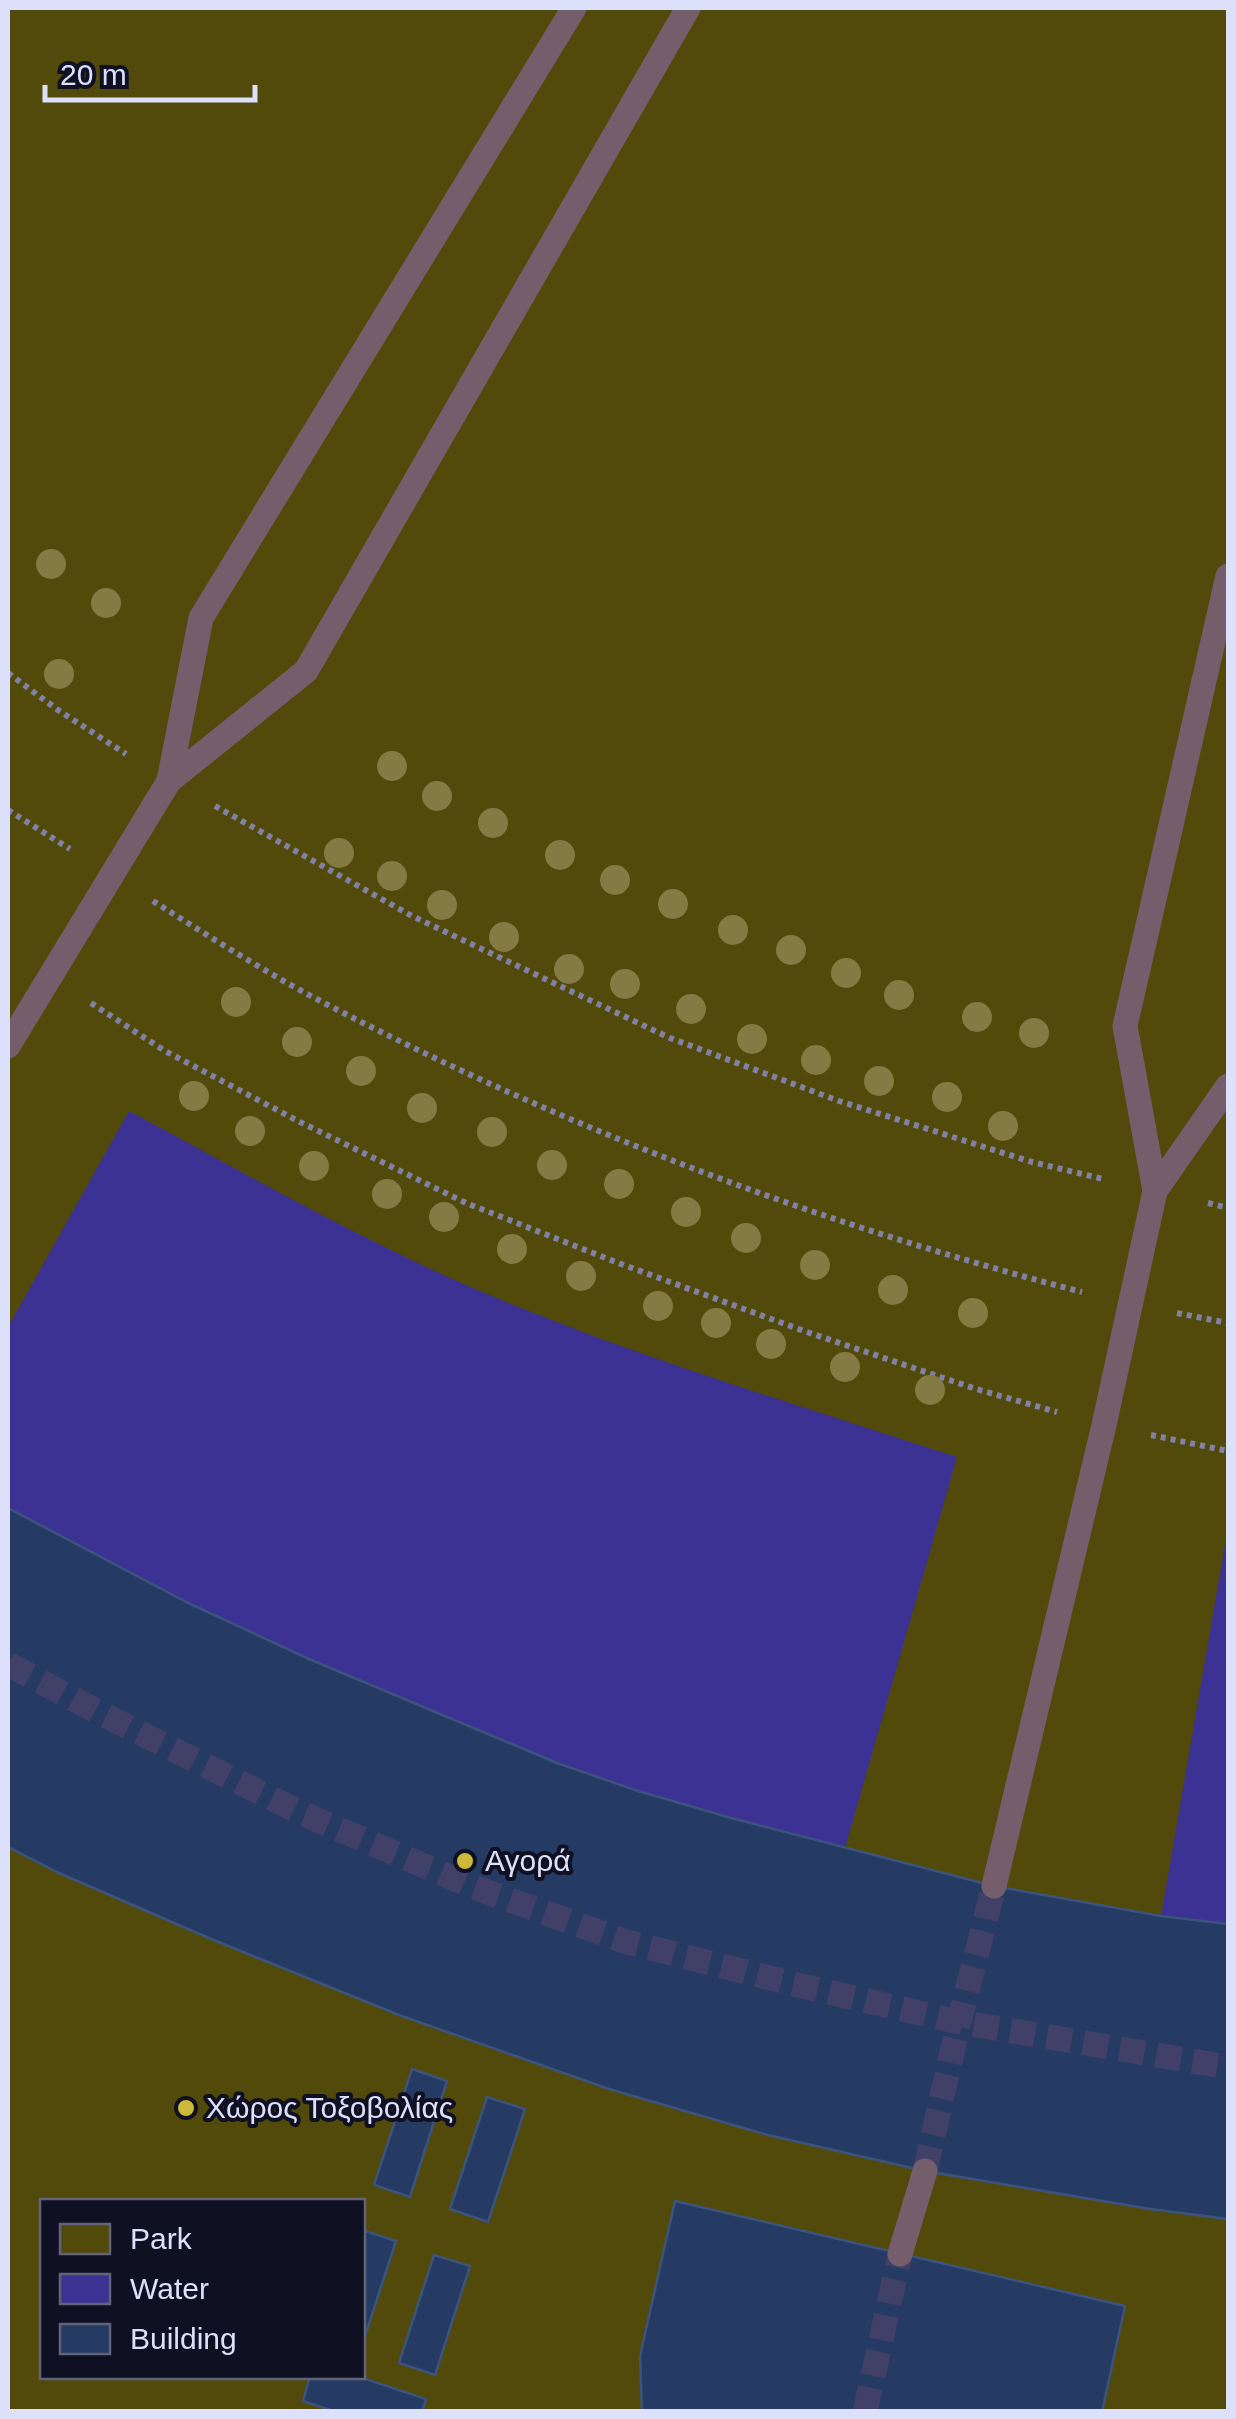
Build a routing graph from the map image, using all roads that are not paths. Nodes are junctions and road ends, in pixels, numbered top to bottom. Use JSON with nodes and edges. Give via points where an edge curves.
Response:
{"nodes":[{"id":1,"x":574,"y":8,"type":"edge"},
{"id":2,"x":688,"y":8,"type":"edge"},
{"id":3,"x":1228,"y":576,"type":"edge"},
{"id":4,"x":169,"y":781,"type":"junction"},
{"id":5,"x":8,"y":1046,"type":"edge"},
{"id":6,"x":1228,"y":1086,"type":"edge"},
{"id":7,"x":1154,"y":1191,"type":"junction"},
{"id":8,"x":994,"y":1886,"type":"tunnel mouth"},
{"id":9,"x":925,"y":2171,"type":"tunnel mouth"},
{"id":10,"x":900,"y":2254,"type":"tunnel mouth"}],
"edges":[{"from":1,"to":4,"type":"street","via":[[201,618]]},
{"from":2,"to":4,"type":"street","via":[[306,671]]},
{"from":3,"to":7,"type":"street","via":[[1124,1026]]},
{"from":4,"to":5,"type":"street"},
{"from":6,"to":7,"type":"street"},
{"from":7,"to":8,"type":"street"},
{"from":9,"to":10,"type":"street"}]}
